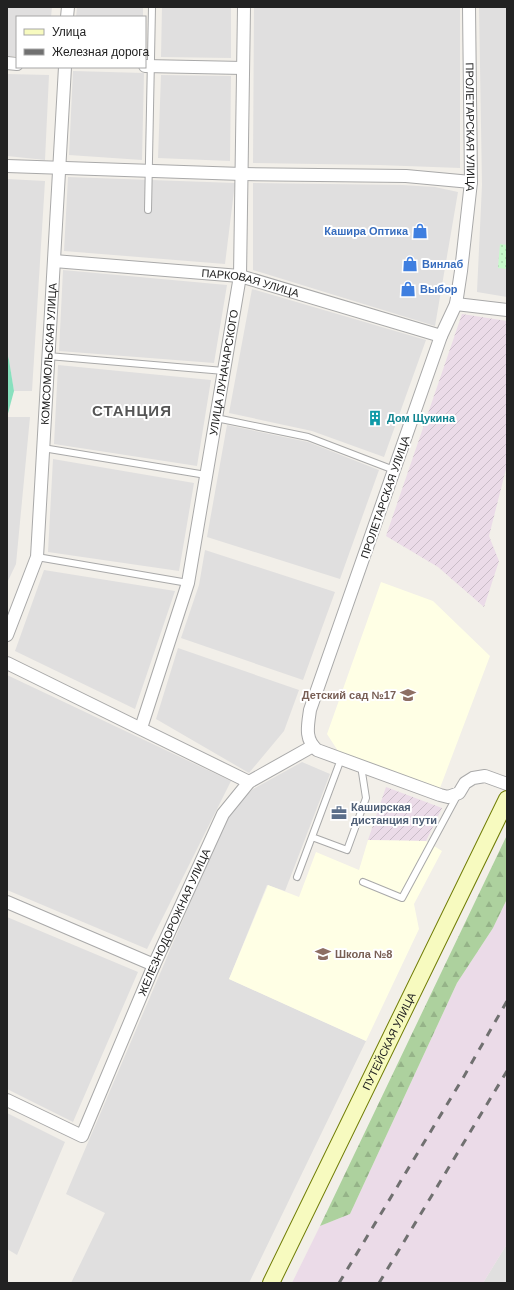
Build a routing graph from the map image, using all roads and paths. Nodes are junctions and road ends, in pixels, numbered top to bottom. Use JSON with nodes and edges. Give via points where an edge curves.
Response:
{"nodes":[{"id":1,"x":152,"y":7,"type":"edge"},
{"id":2,"x":244,"y":7,"type":"edge"},
{"id":3,"x":469,"y":7,"type":"edge"},
{"id":4,"x":148,"y":66,"type":"edge"},
{"id":5,"x":64,"y":68,"type":"edge"},
{"id":6,"x":243,"y":68,"type":"junction"},
{"id":7,"x":7,"y":166,"type":"edge"},
{"id":8,"x":59,"y":168,"type":"junction"},
{"id":9,"x":149,"y":171,"type":"junction"},
{"id":10,"x":242,"y":174,"type":"junction"},
{"id":11,"x":471,"y":182,"type":"junction"},
{"id":12,"x":148,"y":210,"type":"dead end"},
{"id":13,"x":54,"y":261,"type":"junction"},
{"id":14,"x":240,"y":276,"type":"junction"},
{"id":15,"x":456,"y":304,"type":"junction"},
{"id":16,"x":507,"y":310,"type":"edge"},
{"id":17,"x":441,"y":336,"type":"junction"},
{"id":18,"x":48,"y":356,"type":"junction"},
{"id":19,"x":224,"y":371,"type":"junction"},
{"id":20,"x":216,"y":418,"type":"junction"},
{"id":21,"x":43,"y":448,"type":"junction"},
{"id":22,"x":394,"y":470,"type":"junction"},
{"id":23,"x":206,"y":475,"type":"junction"},
{"id":24,"x":37,"y":558,"type":"junction"},
{"id":25,"x":188,"y":583,"type":"junction"},
{"id":26,"x":7,"y":635,"type":"edge"},
{"id":27,"x":7,"y":663,"type":"edge"},
{"id":28,"x":141,"y":728,"type":"junction"},
{"id":29,"x":313,"y":746,"type":"junction"},
{"id":30,"x":341,"y":759,"type":"junction"},
{"id":31,"x":361,"y":766,"type":"junction"},
{"id":32,"x":249,"y":782,"type":"junction"},
{"id":33,"x":507,"y":784,"type":"edge"},
{"id":34,"x":459,"y":793,"type":"junction"},
{"id":35,"x":507,"y":799,"type":"edge"},
{"id":36,"x":312,"y":837,"type":"junction"},
{"id":37,"x":297,"y":877,"type":"dead end"},
{"id":38,"x":363,"y":882,"type":"dead end"},
{"id":39,"x":7,"y":902,"type":"edge"},
{"id":40,"x":154,"y":965,"type":"junction"},
{"id":41,"x":7,"y":1100,"type":"edge"},
{"id":42,"x":271,"y":1283,"type":"edge"}],
"edges":[{"from":1,"to":4,"type":"lane"},
{"from":2,"to":6,"type":"street","name":"УЛИЦА ЛУНАЧАРСКОГО"},
{"from":3,"to":11,"type":"street","name":"ПРОЛЕТАРСКАЯ УЛИЦА"},
{"from":4,"to":6,"type":"street"},
{"from":4,"to":9,"type":"lane"},
{"from":5,"to":8,"type":"street","name":"КОМСОМОЛЬСКАЯ УЛИЦА"},
{"from":6,"to":10,"type":"street","name":"УЛИЦА ЛУНАЧАРСКОГО"},
{"from":7,"to":8,"type":"street"},
{"from":8,"to":9,"type":"street"},
{"from":8,"to":13,"type":"street","name":"КОМСОМОЛЬСКАЯ УЛИЦА"},
{"from":9,"to":10,"type":"street"},
{"from":9,"to":12,"type":"lane"},
{"from":10,"to":11,"type":"street","via":[[406,176]]},
{"from":10,"to":14,"type":"street","name":"УЛИЦА ЛУНАЧАРСКОГО"},
{"from":11,"to":15,"type":"street","name":"ПРОЛЕТАРСКАЯ УЛИЦА"},
{"from":13,"to":14,"type":"street","name":"ПАРКОВАЯ УЛИЦА"},
{"from":13,"to":18,"type":"street","name":"КОМСОМОЛЬСКАЯ УЛИЦА"},
{"from":14,"to":17,"type":"street","name":"ПАРКОВАЯ УЛИЦА"},
{"from":14,"to":19,"type":"street","name":"УЛИЦА ЛУНАЧАРСКОГО"},
{"from":15,"to":16,"type":"street"},
{"from":15,"to":17,"type":"street","name":"ПРОЛЕТАРСКАЯ УЛИЦА"},
{"from":17,"to":22,"type":"street","name":"ПРОЛЕТАРСКАЯ УЛИЦА"},
{"from":18,"to":19,"type":"lane"},
{"from":18,"to":21,"type":"street","name":"КОМСОМОЛЬСКАЯ УЛИЦА"},
{"from":19,"to":20,"type":"street","name":"УЛИЦА ЛУНАЧАРСКОГО"},
{"from":20,"to":22,"type":"lane","via":[[308,437]]},
{"from":20,"to":23,"type":"street","name":"УЛИЦА ЛУНАЧАРСКОГО"},
{"from":21,"to":23,"type":"lane"},
{"from":21,"to":24,"type":"street","name":"КОМСОМОЛЬСКАЯ УЛИЦА"},
{"from":22,"to":29,"type":"street","name":"ПРОЛЕТАРСКАЯ УЛИЦА","via":[[310,710],[307,734]]},
{"from":23,"to":25,"type":"street","name":"УЛИЦА ЛУНАЧАРСКОГО"},
{"from":24,"to":25,"type":"lane"},
{"from":24,"to":26,"type":"street","name":"КОМСОМОЛЬСКАЯ УЛИЦА"},
{"from":25,"to":28,"type":"street","name":"УЛИЦА ЛУНАЧАРСКОГО"},
{"from":27,"to":28,"type":"street"},
{"from":28,"to":32,"type":"street"},
{"from":29,"to":30,"type":"street"},
{"from":29,"to":32,"type":"street","name":"ЖЕЛЕЗНОДОРОЖНАЯ УЛИЦА"},
{"from":30,"to":31,"type":"street"},
{"from":30,"to":36,"type":"lane"},
{"from":31,"to":34,"type":"street","via":[[440,795],[448,797]]},
{"from":31,"to":36,"type":"lane","via":[[366,798],[347,850]]},
{"from":32,"to":40,"type":"street","name":"ЖЕЛЕЗНОДОРОЖНАЯ УЛИЦА","via":[[223,814]]},
{"from":33,"to":34,"type":"street","via":[[485,776],[473,778],[465,783]]},
{"from":34,"to":38,"type":"lane","via":[[402,898]]},
{"from":35,"to":42,"type":"main road","name":"ПУТЕЙСКАЯ УЛИЦА"},
{"from":36,"to":37,"type":"lane"},
{"from":39,"to":40,"type":"street"},
{"from":40,"to":41,"type":"street","name":"ЖЕЛЕЗНОДОРОЖНАЯ УЛИЦА","via":[[82,1136]]}]}
